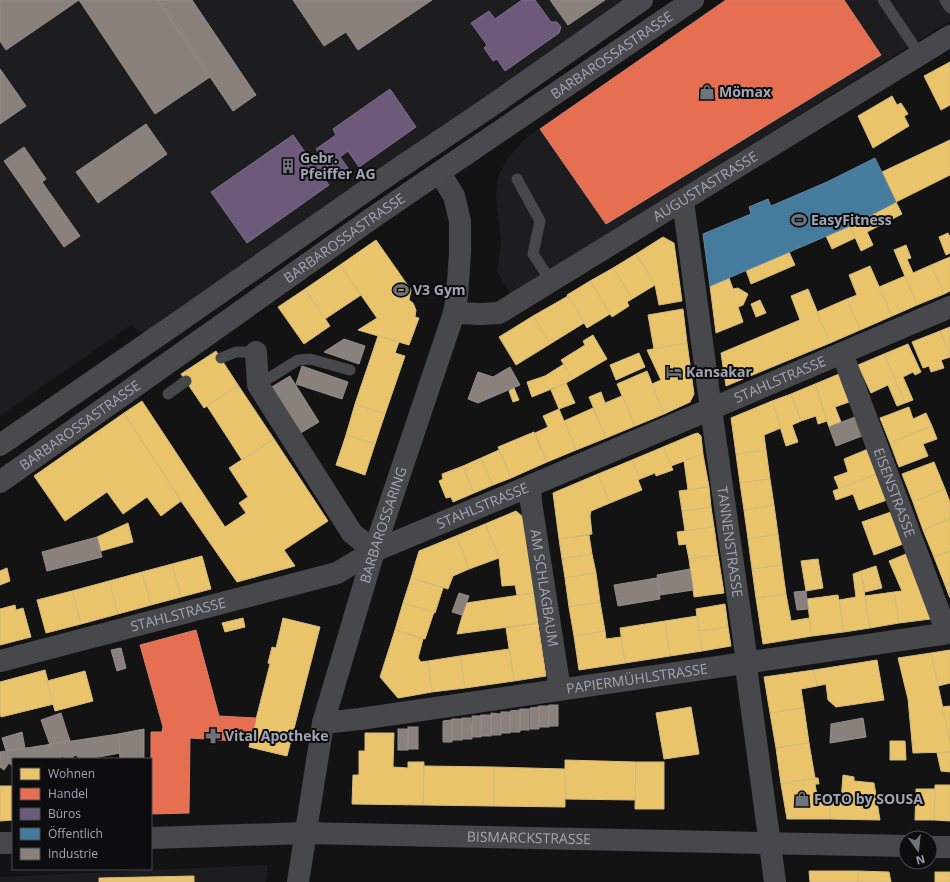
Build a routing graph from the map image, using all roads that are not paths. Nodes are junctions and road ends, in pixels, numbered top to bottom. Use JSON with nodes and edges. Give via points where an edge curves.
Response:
{"nodes":[{"id":1,"x":642,"y":0,"type":"edge"},
{"id":2,"x":692,"y":0,"type":"edge"},
{"id":3,"x":883,"y":0,"type":"edge"},
{"id":4,"x":945,"y":0,"type":"edge"},
{"id":5,"x":950,"y":8,"type":"edge"},
{"id":6,"x":950,"y":36,"type":"edge"},
{"id":7,"x":920,"y":55,"type":"junction"},
{"id":8,"x":425,"y":150,"type":"junction"},
{"id":9,"x":440,"y":173,"type":"junction"},
{"id":10,"x":517,"y":178,"type":"dead end"},
{"id":11,"x":682,"y":201,"type":"junction"},
{"id":12,"x":551,"y":281,"type":"junction"},
{"id":13,"x":950,"y":307,"type":"edge"},
{"id":14,"x":454,"y":313,"type":"junction"},
{"id":15,"x":256,"y":352,"type":"joint"},
{"id":16,"x":842,"y":353,"type":"junction"},
{"id":17,"x":221,"y":358,"type":"dead end"},
{"id":18,"x":350,"y":370,"type":"dead end"},
{"id":19,"x":186,"y":381,"type":"dead end"},
{"id":20,"x":258,"y":385,"type":"junction"},
{"id":21,"x":168,"y":394,"type":"dead end"},
{"id":22,"x":711,"y":409,"type":"junction"},
{"id":23,"x":0,"y":445,"type":"edge"},
{"id":24,"x":0,"y":482,"type":"edge"},
{"id":25,"x":530,"y":486,"type":"junction"},
{"id":26,"x":374,"y":551,"type":"junction"},
{"id":27,"x":949,"y":633,"type":"edge"},
{"id":28,"x":0,"y":661,"type":"edge"},
{"id":29,"x":747,"y":662,"type":"junction"},
{"id":30,"x":561,"y":689,"type":"junction"},
{"id":31,"x":323,"y":723,"type":"junction"},
{"id":32,"x":305,"y":833,"type":"junction"},
{"id":33,"x":152,"y":838,"type":"edge"},
{"id":34,"x":0,"y":843,"type":"edge"},
{"id":35,"x":12,"y":843,"type":"edge"},
{"id":36,"x":769,"y":844,"type":"junction"},
{"id":37,"x":898,"y":846,"type":"edge"},
{"id":38,"x":938,"y":847,"type":"edge"},
{"id":39,"x":950,"y":847,"type":"edge"},
{"id":40,"x":298,"y":882,"type":"edge"},
{"id":41,"x":775,"y":882,"type":"edge"}],
"edges":[{"from":1,"to":8,"type":"main road","name":"BARBAROSSASTRASSE"},
{"from":2,"to":9,"type":"main road","name":"BARBAROSSASTRASSE"},
{"from":3,"to":7,"type":"lane"},
{"from":4,"to":5,"type":"lane"},
{"from":6,"to":7,"type":"street","name":"AUGUSTASTRASSE"},
{"from":7,"to":11,"type":"street","name":"AUGUSTASTRASSE"},
{"from":8,"to":9,"type":"main road"},
{"from":8,"to":23,"type":"main road","name":"BARBAROSSASTRASSE"},
{"from":9,"to":14,"type":"street","name":"BARBAROSSARING","via":[[454,196],[460,221],[460,253]]},
{"from":9,"to":24,"type":"main road","name":"BARBAROSSASTRASSE","via":[[375,216]]},
{"from":10,"to":12,"type":"lane","via":[[540,221],[533,254]]},
{"from":11,"to":12,"type":"street","name":"AUGUSTASTRASSE"},
{"from":11,"to":22,"type":"street","name":"TANNENSTRASSE"},
{"from":12,"to":14,"type":"street","name":"AUGUSTASTRASSE","via":[[499,313]]},
{"from":13,"to":16,"type":"street","name":"STAHLSTRASSE"},
{"from":14,"to":26,"type":"street","name":"BARBAROSSARING"},
{"from":15,"to":17,"type":"lane","via":[[236,352]]},
{"from":15,"to":20,"type":"street"},
{"from":16,"to":22,"type":"street","name":"STAHLSTRASSE"},
{"from":16,"to":27,"type":"street","name":"EISENSTRASSE"},
{"from":18,"to":20,"type":"lane","via":[[310,360],[298,360]]},
{"from":19,"to":21,"type":"lane"},
{"from":20,"to":26,"type":"street","via":[[352,533]]},
{"from":22,"to":25,"type":"street","name":"STAHLSTRASSE"},
{"from":22,"to":29,"type":"street","name":"TANNENSTRASSE"},
{"from":25,"to":26,"type":"street","name":"STAHLSTRASSE"},
{"from":25,"to":30,"type":"street","name":"AM SCHLAGBAUM"},
{"from":26,"to":28,"type":"street","name":"STAHLSTRASSE","via":[[337,573]]},
{"from":26,"to":31,"type":"street","name":"BARBAROSSARING"},
{"from":27,"to":29,"type":"street","name":"PAPIERMÜHLSTRASSE"},
{"from":29,"to":30,"type":"street","name":"PAPIERMÜHLSTRASSE"},
{"from":29,"to":36,"type":"street","name":"TANNENSTRASSE"},
{"from":30,"to":31,"type":"street","name":"PAPIERMÜHLSTRASSE"},
{"from":31,"to":32,"type":"street","name":"BARBAROSSARING"},
{"from":32,"to":33,"type":"street","name":"BISMARCKSTRASSE"},
{"from":32,"to":36,"type":"street","name":"BISMARCKSTRASSE"},
{"from":32,"to":40,"type":"street","name":"BARBAROSSARING"},
{"from":34,"to":35,"type":"street"},
{"from":36,"to":37,"type":"street","name":"BISMARCKSTRASSE"},
{"from":36,"to":41,"type":"street","name":"TANNENSTRASSE"},
{"from":38,"to":39,"type":"street"}]}
